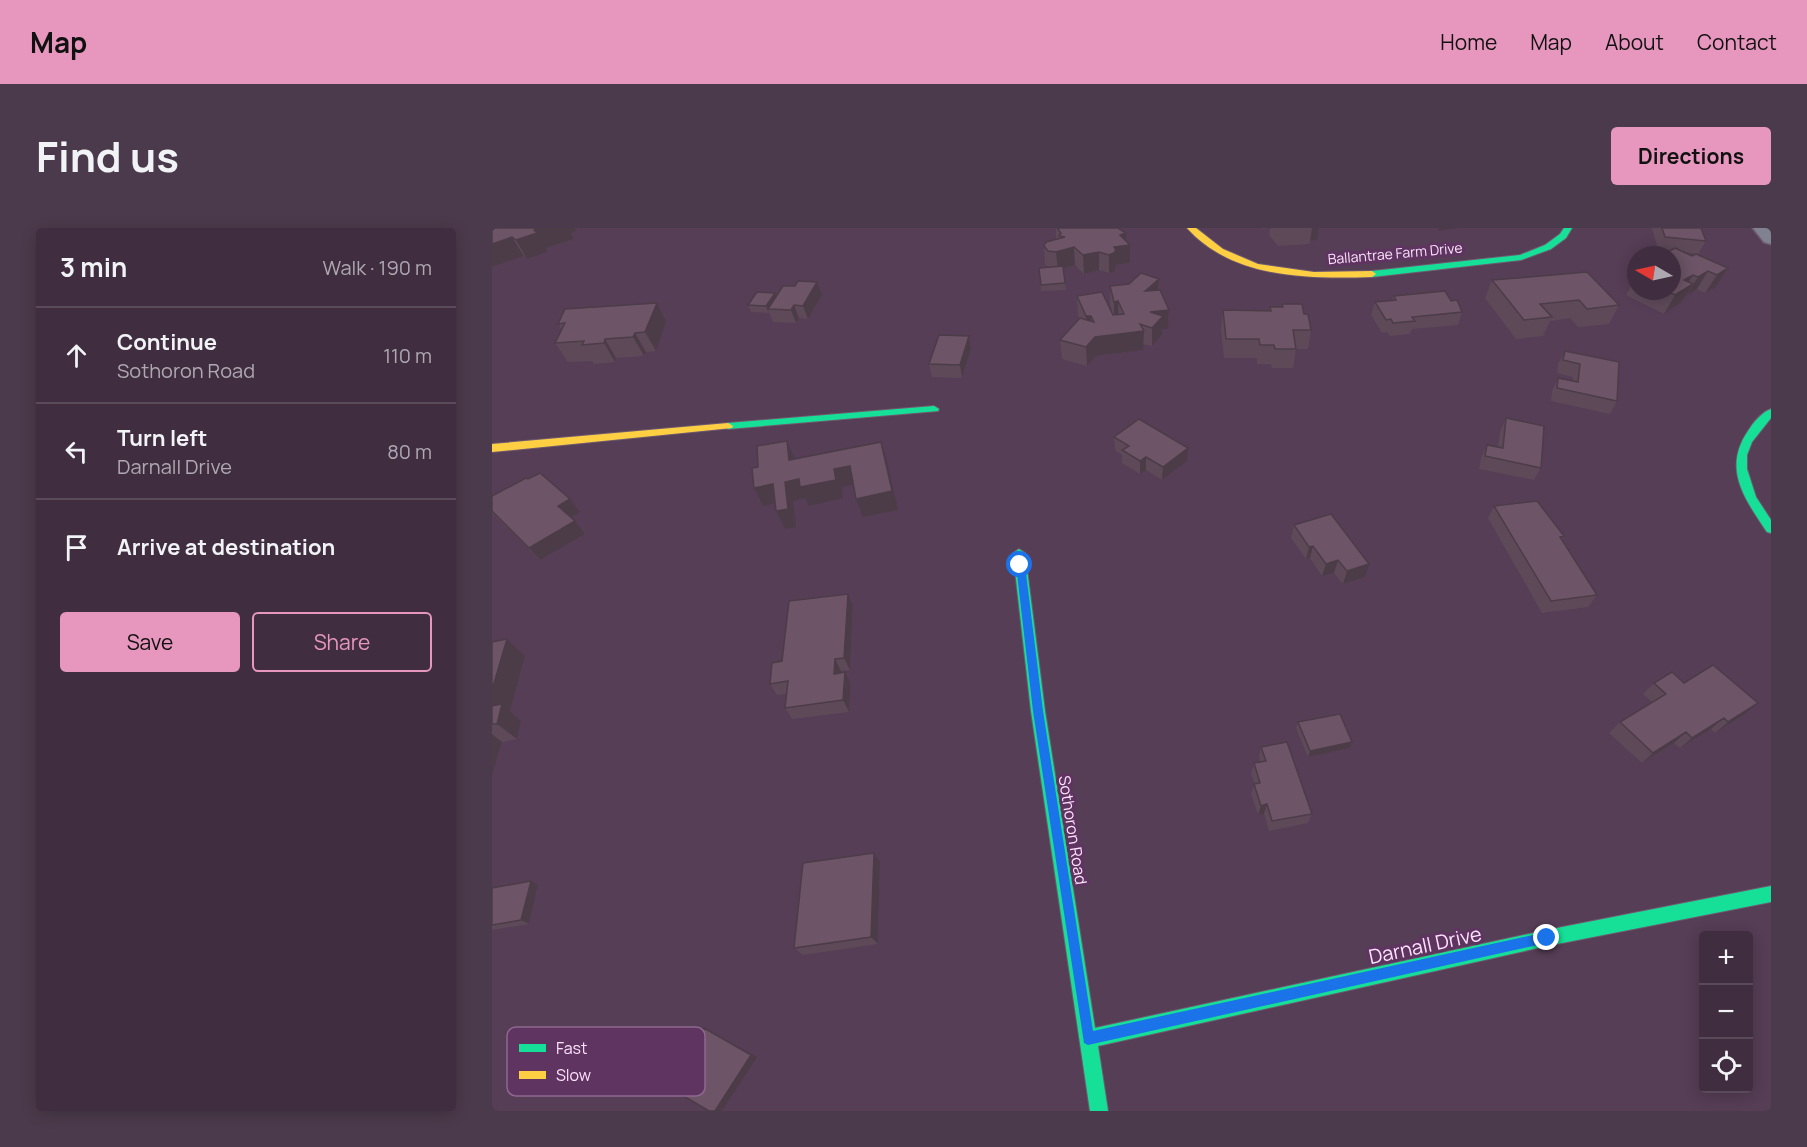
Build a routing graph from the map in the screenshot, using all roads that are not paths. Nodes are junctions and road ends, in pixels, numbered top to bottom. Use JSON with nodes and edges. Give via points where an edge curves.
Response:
{"nodes":[{"id":1,"x":1191,"y":228,"type":"edge"},
{"id":2,"x":1568,"y":228,"type":"edge"},
{"id":3,"x":1763,"y":228,"type":"edge"},
{"id":4,"x":1771,"y":238,"type":"edge"},
{"id":5,"x":934,"y":409,"type":"dead end"},
{"id":6,"x":1771,"y":412,"type":"edge"},
{"id":7,"x":492,"y":448,"type":"edge"},
{"id":8,"x":1771,"y":529,"type":"edge"},
{"id":9,"x":1019,"y":553,"type":"dead end"},
{"id":10,"x":1771,"y":894,"type":"edge"},
{"id":11,"x":1088,"y":1039,"type":"junction"},
{"id":12,"x":1099,"y":1111,"type":"edge"}],
"edges":[{"from":1,"to":2,"type":"street","name":"Ballantrae Farm Drive","via":[[1204,241],[1238,260],[1316,276],[1503,260],[1542,250]]},
{"from":3,"to":4,"type":"street"},
{"from":5,"to":7,"type":"street"},
{"from":6,"to":8,"type":"street","via":[[1755,424],[1744,440],[1739,460],[1742,481]]},
{"from":9,"to":11,"type":"street","name":"Sothoron Road","via":[[1038,711]]},
{"from":10,"to":11,"type":"street","name":"Darnall Drive","via":[[1547,938]]},
{"from":11,"to":12,"type":"street","name":"Sothoron Road"}]}
